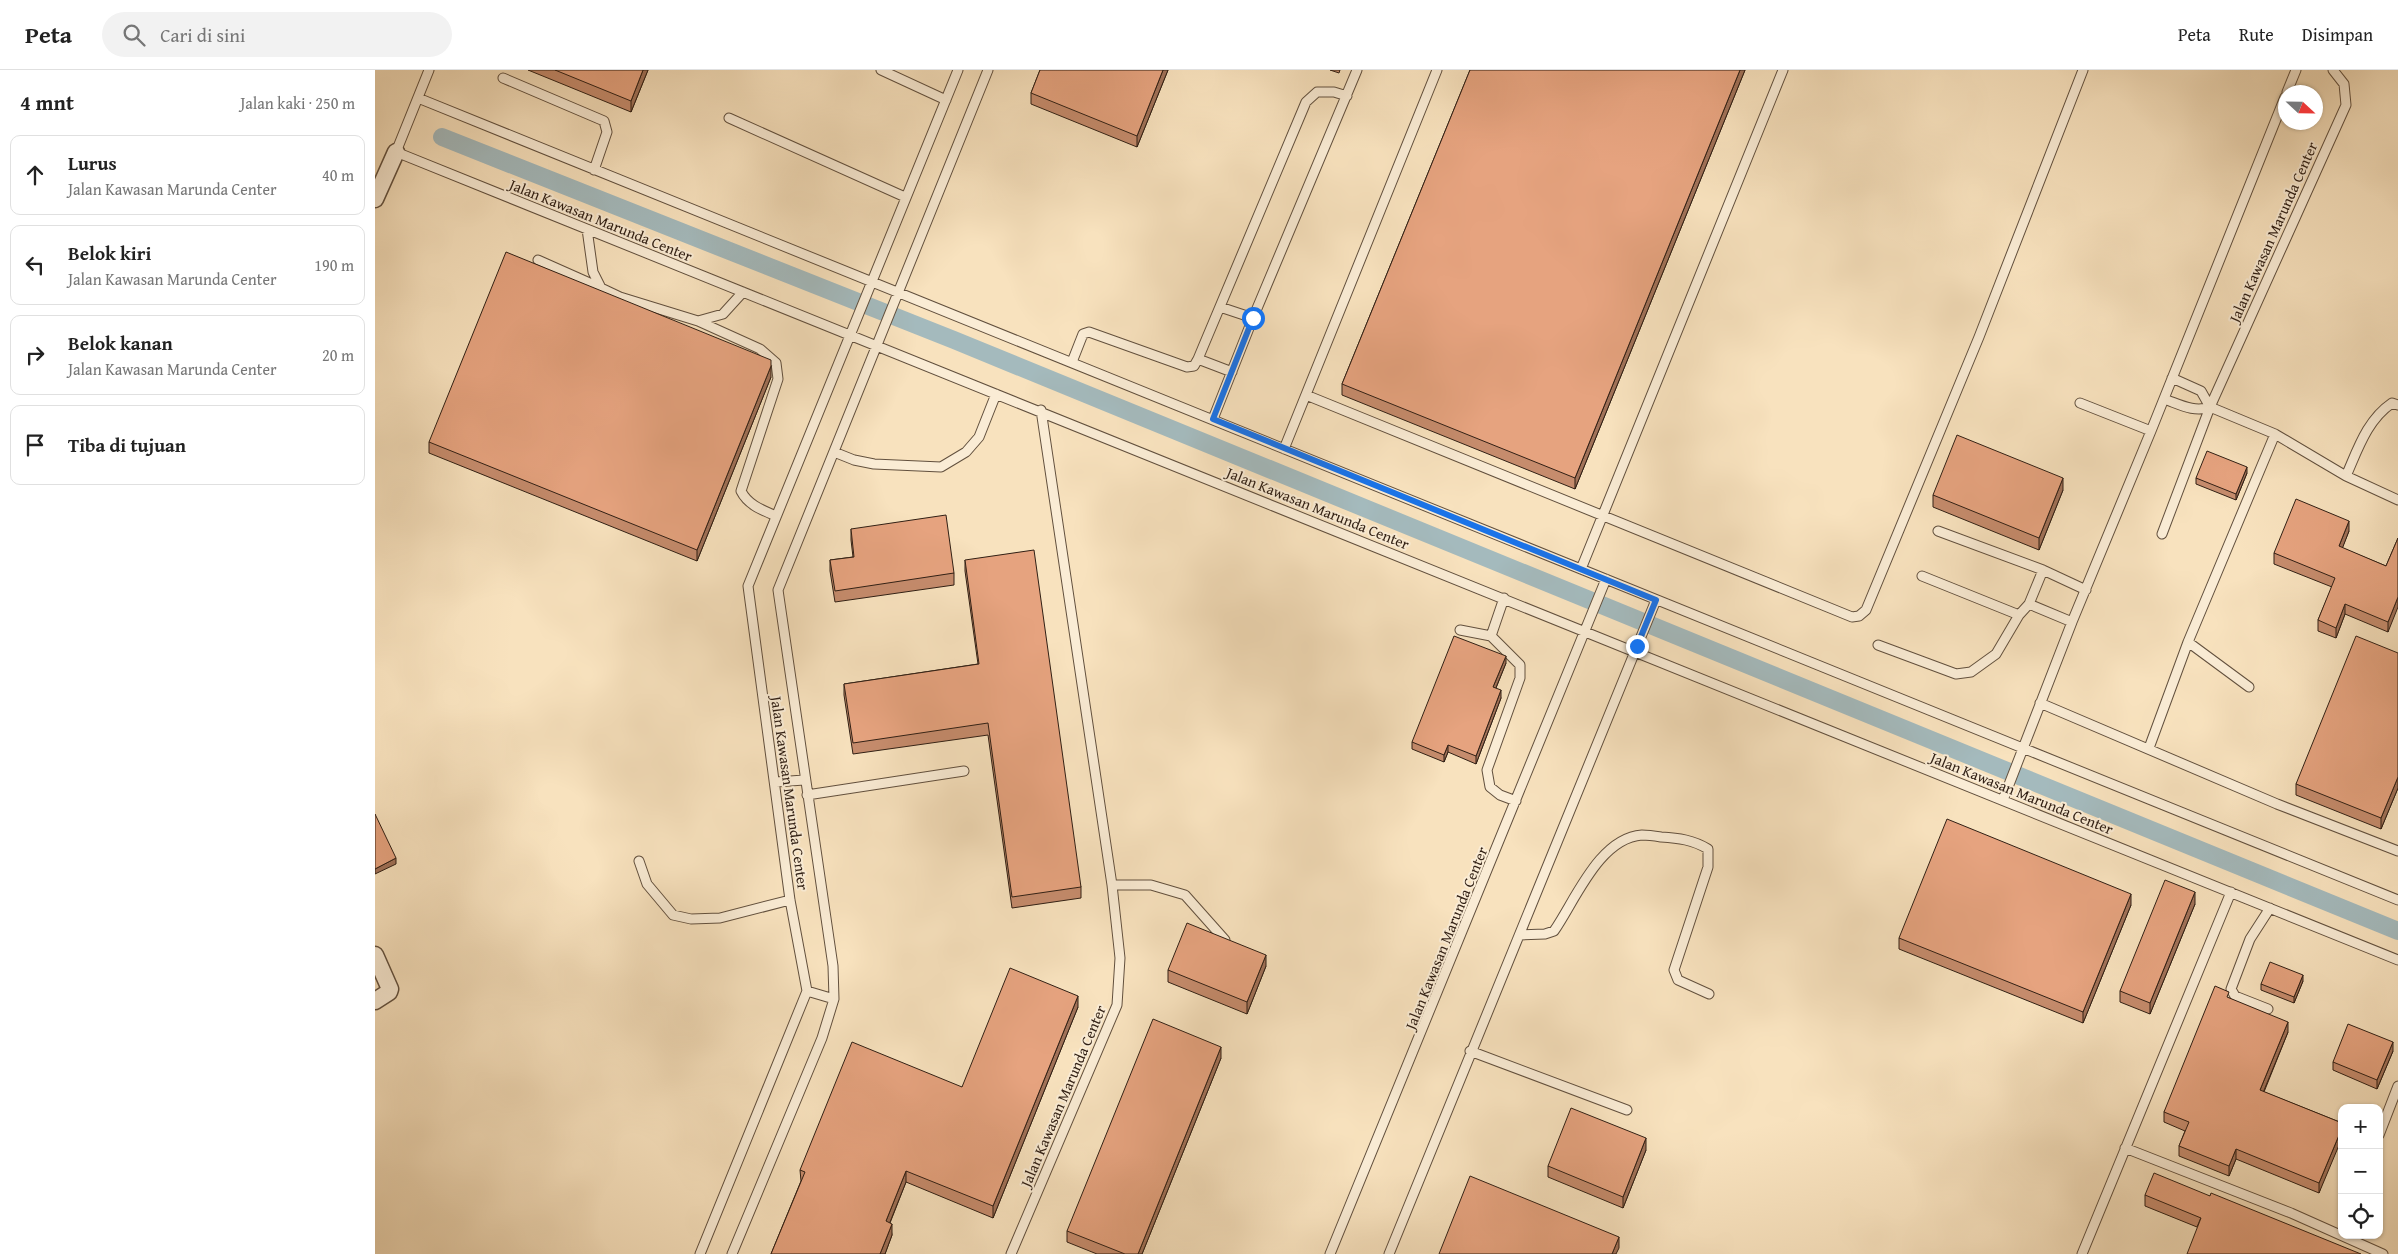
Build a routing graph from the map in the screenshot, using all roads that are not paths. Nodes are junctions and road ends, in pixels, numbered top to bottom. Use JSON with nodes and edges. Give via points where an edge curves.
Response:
{"nodes":[{"id":1,"x":429,"y":70,"type":"edge"},
{"id":2,"x":881,"y":70,"type":"edge"},
{"id":3,"x":958,"y":70,"type":"edge"},
{"id":4,"x":988,"y":70,"type":"edge"},
{"id":5,"x":1357,"y":70,"type":"edge"},
{"id":6,"x":1437,"y":70,"type":"edge"},
{"id":7,"x":1783,"y":70,"type":"edge"},
{"id":8,"x":2083,"y":70,"type":"edge"},
{"id":9,"x":2296,"y":70,"type":"edge"},
{"id":10,"x":2333,"y":70,"type":"edge"},
{"id":11,"x":503,"y":78,"type":"dead end"},
{"id":12,"x":2290,"y":85,"type":"edge"},
{"id":13,"x":1347,"y":96,"type":"junction"},
{"id":14,"x":418,"y":98,"type":"junction"},
{"id":15,"x":946,"y":100,"type":"junction"},
{"id":16,"x":2278,"y":114,"type":"edge"},
{"id":17,"x":729,"y":118,"type":"dead end"},
{"id":18,"x":399,"y":145,"type":"junction"},
{"id":19,"x":594,"y":170,"type":"junction"},
{"id":20,"x":905,"y":197,"type":"junction"},
{"id":21,"x":375,"y":200,"type":"edge"},
{"id":22,"x":587,"y":229,"type":"junction"},
{"id":23,"x":538,"y":260,"type":"dead end"},
{"id":24,"x":871,"y":281,"type":"junction"},
{"id":25,"x":601,"y":288,"type":"junction"},
{"id":26,"x":743,"y":292,"type":"junction"},
{"id":27,"x":899,"y":293,"type":"junction"},
{"id":28,"x":1220,"y":307,"type":"junction"},
{"id":29,"x":1253,"y":318,"type":"junction"},
{"id":30,"x":698,"y":321,"type":"junction"},
{"id":31,"x":851,"y":331,"type":"junction"},
{"id":32,"x":877,"y":346,"type":"junction"},
{"id":33,"x":1199,"y":359,"type":"junction"},
{"id":34,"x":1072,"y":362,"type":"junction"},
{"id":35,"x":1232,"y":372,"type":"junction"},
{"id":36,"x":2172,"y":378,"type":"junction"},
{"id":37,"x":996,"y":394,"type":"junction"},
{"id":38,"x":1306,"y":395,"type":"junction"},
{"id":39,"x":2163,"y":399,"type":"junction"},
{"id":40,"x":2080,"y":403,"type":"dead end"},
{"id":41,"x":2398,"y":405,"type":"edge"},
{"id":42,"x":2210,"y":406,"type":"junction"},
{"id":43,"x":1041,"y":410,"type":"junction"},
{"id":44,"x":1213,"y":419,"type":"junction"},
{"id":45,"x":2151,"y":431,"type":"junction"},
{"id":46,"x":2275,"y":434,"type":"junction"},
{"id":47,"x":1284,"y":449,"type":"junction"},
{"id":48,"x":834,"y":452,"type":"junction"},
{"id":49,"x":2346,"y":476,"type":"junction"},
{"id":50,"x":2398,"y":500,"type":"edge"},
{"id":51,"x":1601,"y":515,"type":"junction"},
{"id":52,"x":776,"y":516,"type":"junction"},
{"id":53,"x":1938,"y":531,"type":"dead end"},
{"id":54,"x":2161,"y":534,"type":"dead end"},
{"id":55,"x":1581,"y":569,"type":"junction"},
{"id":56,"x":2043,"y":570,"type":"junction"},
{"id":57,"x":1922,"y":576,"type":"dead end"},
{"id":58,"x":1605,"y":582,"type":"junction"},
{"id":59,"x":2085,"y":590,"type":"junction"},
{"id":60,"x":1504,"y":598,"type":"junction"},
{"id":61,"x":1655,"y":602,"type":"junction"},
{"id":62,"x":2029,"y":604,"type":"junction"},
{"id":63,"x":2019,"y":615,"type":"junction"},
{"id":64,"x":2071,"y":622,"type":"junction"},
{"id":65,"x":1586,"y":628,"type":"junction"},
{"id":66,"x":1460,"y":630,"type":"dead end"},
{"id":67,"x":1491,"y":636,"type":"junction"},
{"id":68,"x":2188,"y":642,"type":"junction"},
{"id":69,"x":1878,"y":645,"type":"dead end"},
{"id":70,"x":1636,"y":649,"type":"junction"},
{"id":71,"x":2249,"y":687,"type":"dead end"},
{"id":72,"x":2040,"y":703,"type":"junction"},
{"id":73,"x":2149,"y":748,"type":"junction"},
{"id":74,"x":2023,"y":751,"type":"junction"},
{"id":75,"x":964,"y":771,"type":"dead end"},
{"id":76,"x":804,"y":780,"type":"junction"},
{"id":77,"x":776,"y":782,"type":"junction"},
{"id":78,"x":807,"y":795,"type":"junction"},
{"id":79,"x":2004,"y":798,"type":"junction"},
{"id":80,"x":1517,"y":801,"type":"junction"},
{"id":81,"x":2397,"y":849,"type":"edge"},
{"id":82,"x":639,"y":861,"type":"dead end"},
{"id":83,"x":1112,"y":884,"type":"junction"},
{"id":84,"x":2231,"y":892,"type":"junction"},
{"id":85,"x":790,"y":900,"type":"junction"},
{"id":86,"x":2398,"y":900,"type":"edge"},
{"id":87,"x":2269,"y":908,"type":"junction"},
{"id":88,"x":1520,"y":936,"type":"junction"},
{"id":89,"x":1225,"y":940,"type":"edge"},
{"id":90,"x":375,"y":955,"type":"edge"},
{"id":91,"x":2398,"y":960,"type":"edge"},
{"id":92,"x":807,"y":991,"type":"junction"},
{"id":93,"x":1709,"y":994,"type":"dead end"},
{"id":94,"x":834,"y":999,"type":"junction"},
{"id":95,"x":375,"y":1001,"type":"edge"},
{"id":96,"x":2267,"y":1009,"type":"dead end"},
{"id":97,"x":1470,"y":1051,"type":"junction"},
{"id":98,"x":2398,"y":1086,"type":"edge"},
{"id":99,"x":1627,"y":1110,"type":"dead end"},
{"id":100,"x":2383,"y":1125,"type":"edge"},
{"id":101,"x":2125,"y":1148,"type":"junction"},
{"id":102,"x":2338,"y":1233,"type":"edge"},
{"id":103,"x":2352,"y":1239,"type":"edge"},
{"id":104,"x":700,"y":1254,"type":"edge"},
{"id":105,"x":732,"y":1254,"type":"edge"},
{"id":106,"x":1011,"y":1254,"type":"edge"},
{"id":107,"x":1330,"y":1254,"type":"edge"},
{"id":108,"x":1389,"y":1254,"type":"edge"},
{"id":109,"x":2082,"y":1254,"type":"edge"},
{"id":110,"x":2383,"y":1254,"type":"edge"}],
"edges":[{"from":1,"to":14,"type":"lane"},
{"from":2,"to":15,"type":"lane"},
{"from":3,"to":15,"type":"lane","name":"Jalan Kawasan Marunda Center"},
{"from":4,"to":27,"type":"lane","name":"Jalan Kawasan Marunda Center"},
{"from":5,"to":13,"type":"lane"},
{"from":6,"to":38,"type":"lane"},
{"from":7,"to":51,"type":"lane"},
{"from":8,"to":51,"type":"lane","via":[[1979,338],[1866,610],[1852,617]]},
{"from":9,"to":12,"type":"lane"},
{"from":10,"to":42,"type":"lane","name":"Jalan Kawasan Marunda Center","via":[[2344,84],[2345,105]]},
{"from":11,"to":19,"type":"lane","via":[[604,122],[607,132]]},
{"from":13,"to":28,"type":"lane","via":[[1317,92],[1306,102]]},
{"from":13,"to":29,"type":"lane"},
{"from":14,"to":18,"type":"lane"},
{"from":14,"to":19,"type":"lane"},
{"from":15,"to":20,"type":"lane","name":"Jalan Kawasan Marunda Center"},
{"from":16,"to":36,"type":"lane"},
{"from":17,"to":20,"type":"lane"},
{"from":18,"to":21,"type":"street"},
{"from":18,"to":22,"type":"lane","name":"Jalan Kawasan Marunda Center"},
{"from":19,"to":24,"type":"lane"},
{"from":20,"to":24,"type":"lane","name":"Jalan Kawasan Marunda Center"},
{"from":22,"to":25,"type":"lane","via":[[593,272]]},
{"from":22,"to":26,"type":"lane","name":"Jalan Kawasan Marunda Center"},
{"from":23,"to":25,"type":"lane"},
{"from":24,"to":27,"type":"lane"},
{"from":24,"to":31,"type":"lane","name":"Jalan Kawasan Marunda Center"},
{"from":25,"to":30,"type":"lane"},
{"from":26,"to":30,"type":"lane","via":[[723,314]]},
{"from":26,"to":31,"type":"lane","name":"Jalan Kawasan Marunda Center"},
{"from":27,"to":32,"type":"lane","name":"Jalan Kawasan Marunda Center"},
{"from":27,"to":34,"type":"lane"},
{"from":28,"to":29,"type":"lane"},
{"from":28,"to":33,"type":"lane"},
{"from":29,"to":35,"type":"lane"},
{"from":30,"to":52,"type":"lane","via":[[760,349],[776,363],[778,378],[741,491],[754,506]]},
{"from":31,"to":32,"type":"lane","name":"Jalan Kawasan Marunda Center"},
{"from":31,"to":52,"type":"lane","name":"Jalan Kawasan Marunda Center"},
{"from":32,"to":37,"type":"lane","name":"Jalan Kawasan Marunda Center"},
{"from":32,"to":48,"type":"lane","name":"Jalan Kawasan Marunda Center"},
{"from":33,"to":34,"type":"lane","via":[[1194,366],[1187,367],[1089,332],[1083,334]]},
{"from":33,"to":35,"type":"lane"},
{"from":34,"to":44,"type":"lane"},
{"from":35,"to":44,"type":"lane"},
{"from":36,"to":39,"type":"lane"},
{"from":36,"to":42,"type":"lane","via":[[2201,391]]},
{"from":37,"to":43,"type":"lane","name":"Jalan Kawasan Marunda Center"},
{"from":37,"to":48,"type":"lane","via":[[979,437],[966,452],[941,467],[874,464]]},
{"from":38,"to":47,"type":"lane"},
{"from":38,"to":51,"type":"lane"},
{"from":39,"to":42,"type":"lane","via":[[2193,409]]},
{"from":39,"to":45,"type":"lane"},
{"from":40,"to":45,"type":"lane"},
{"from":41,"to":49,"type":"lane","via":[[2392,403],[2379,412]]},
{"from":42,"to":46,"type":"lane"},
{"from":42,"to":54,"type":"lane","name":"Jalan Kawasan Marunda Center"},
{"from":43,"to":60,"type":"lane","name":"Jalan Kawasan Marunda Center"},
{"from":43,"to":83,"type":"lane","name":"Jalan Kawasan Marunda Center"},
{"from":44,"to":47,"type":"lane"},
{"from":45,"to":59,"type":"lane"},
{"from":46,"to":49,"type":"lane"},
{"from":46,"to":68,"type":"lane"},
{"from":47,"to":55,"type":"lane"},
{"from":48,"to":76,"type":"lane","name":"Jalan Kawasan Marunda Center","via":[[777,596]]},
{"from":49,"to":50,"type":"lane"},
{"from":51,"to":55,"type":"lane"},
{"from":52,"to":77,"type":"lane","name":"Jalan Kawasan Marunda Center","via":[[749,581],[748,593]]},
{"from":53,"to":56,"type":"lane"},
{"from":55,"to":58,"type":"lane"},
{"from":56,"to":59,"type":"lane"},
{"from":56,"to":62,"type":"lane"},
{"from":57,"to":63,"type":"lane"},
{"from":58,"to":61,"type":"lane"},
{"from":58,"to":65,"type":"lane","name":"Jalan Kawasan Marunda Center"},
{"from":59,"to":64,"type":"lane"},
{"from":60,"to":65,"type":"lane","name":"Jalan Kawasan Marunda Center"},
{"from":60,"to":67,"type":"lane"},
{"from":61,"to":70,"type":"lane"},
{"from":61,"to":74,"type":"lane"},
{"from":62,"to":63,"type":"lane"},
{"from":62,"to":64,"type":"lane"},
{"from":63,"to":69,"type":"lane","via":[[1996,654],[1971,672],[1956,674]]},
{"from":64,"to":72,"type":"lane"},
{"from":65,"to":70,"type":"lane","name":"Jalan Kawasan Marunda Center"},
{"from":65,"to":80,"type":"lane","name":"Jalan Kawasan Marunda Center"},
{"from":66,"to":67,"type":"lane"},
{"from":67,"to":80,"type":"lane","via":[[1520,664],[1520,678],[1487,770],[1490,787]]},
{"from":68,"to":71,"type":"lane"},
{"from":68,"to":73,"type":"lane"},
{"from":70,"to":79,"type":"lane","name":"Jalan Kawasan Marunda Center"},
{"from":70,"to":88,"type":"lane"},
{"from":72,"to":73,"type":"lane"},
{"from":72,"to":74,"type":"lane"},
{"from":73,"to":81,"type":"lane","via":[[2277,804]]},
{"from":74,"to":79,"type":"lane"},
{"from":74,"to":86,"type":"lane"},
{"from":75,"to":78,"type":"lane"},
{"from":76,"to":77,"type":"lane"},
{"from":76,"to":78,"type":"lane","name":"Jalan Kawasan Marunda Center"},
{"from":77,"to":85,"type":"lane","name":"Jalan Kawasan Marunda Center"},
{"from":78,"to":94,"type":"lane","name":"Jalan Kawasan Marunda Center","via":[[833,966]]},
{"from":79,"to":84,"type":"lane","name":"Jalan Kawasan Marunda Center"},
{"from":80,"to":107,"type":"lane","name":"Jalan Kawasan Marunda Center"},
{"from":82,"to":85,"type":"lane","via":[[647,884],[673,915],[691,919],[721,918]]},
{"from":83,"to":89,"type":"lane","via":[[1151,885],[1185,895]]},
{"from":83,"to":106,"type":"lane","name":"Jalan Kawasan Marunda Center","via":[[1120,958],[1117,1005]]},
{"from":84,"to":87,"type":"lane","name":"Jalan Kawasan Marunda Center"},
{"from":84,"to":101,"type":"lane"},
{"from":85,"to":92,"type":"lane","name":"Jalan Kawasan Marunda Center"},
{"from":87,"to":91,"type":"lane","name":"Jalan Kawasan Marunda Center"},
{"from":87,"to":96,"type":"lane","via":[[2250,939],[2231,989],[2235,996]]},
{"from":88,"to":93,"type":"lane","via":[[1554,931],[1585,880],[1609,851],[1626,839],[1641,835],[1686,839],[1708,849],[1708,867],[1674,970],[1678,980]]},
{"from":88,"to":97,"type":"lane"},
{"from":90,"to":95,"type":"street","via":[[390,989]]},
{"from":92,"to":94,"type":"lane"},
{"from":92,"to":104,"type":"lane"},
{"from":94,"to":105,"type":"lane","name":"Jalan Kawasan Marunda Center","via":[[823,1038]]},
{"from":97,"to":99,"type":"lane"},
{"from":97,"to":108,"type":"lane"},
{"from":98,"to":100,"type":"lane"},
{"from":101,"to":102,"type":"lane"},
{"from":101,"to":109,"type":"lane"},
{"from":103,"to":110,"type":"lane"}]}
